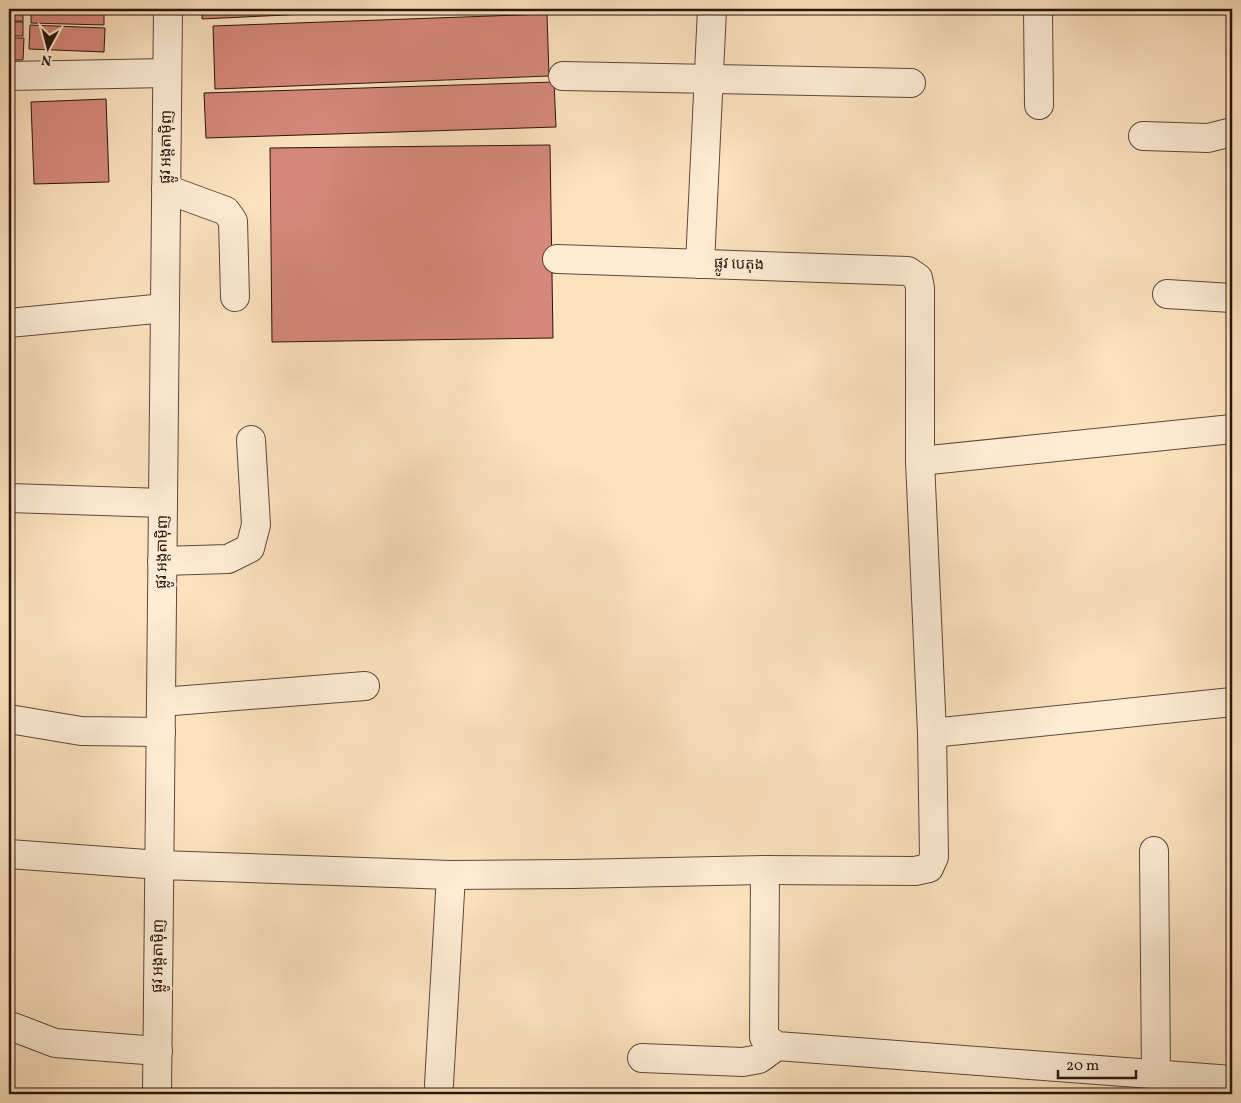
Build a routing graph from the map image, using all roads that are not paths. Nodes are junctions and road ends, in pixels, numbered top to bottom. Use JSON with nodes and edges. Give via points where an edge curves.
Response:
{"nodes":[{"id":1,"x":168,"y":9,"type":"edge"},
{"id":2,"x":712,"y":9,"type":"edge"},
{"id":3,"x":1038,"y":9,"type":"edge"},
{"id":4,"x":167,"y":73,"type":"junction"},
{"id":5,"x":9,"y":76,"type":"edge"},
{"id":6,"x":563,"y":76,"type":"dead end"},
{"id":7,"x":709,"y":79,"type":"junction"},
{"id":8,"x":911,"y":83,"type":"dead end"},
{"id":9,"x":1039,"y":105,"type":"dead end"},
{"id":10,"x":1232,"y":132,"type":"edge"},
{"id":11,"x":1143,"y":136,"type":"dead end"},
{"id":12,"x":166,"y":189,"type":"junction"},
{"id":13,"x":557,"y":259,"type":"dead end"},
{"id":14,"x":700,"y":264,"type":"junction"},
{"id":15,"x":1167,"y":294,"type":"dead end"},
{"id":16,"x":235,"y":297,"type":"dead end"},
{"id":17,"x":1232,"y":298,"type":"edge"},
{"id":18,"x":165,"y":308,"type":"junction"},
{"id":19,"x":9,"y":323,"type":"edge"},
{"id":20,"x":1232,"y":429,"type":"edge"},
{"id":21,"x":251,"y":440,"type":"dead end"},
{"id":22,"x":920,"y":461,"type":"junction"},
{"id":23,"x":9,"y":498,"type":"edge"},
{"id":24,"x":163,"y":503,"type":"junction"},
{"id":25,"x":162,"y":561,"type":"junction"},
{"id":26,"x":365,"y":686,"type":"dead end"},
{"id":27,"x":161,"y":702,"type":"junction"},
{"id":28,"x":1232,"y":702,"type":"edge"},
{"id":29,"x":9,"y":719,"type":"edge"},
{"id":30,"x":160,"y":732,"type":"junction"},
{"id":31,"x":932,"y":733,"type":"junction"},
{"id":32,"x":1154,"y":851,"type":"dead end"},
{"id":33,"x":9,"y":854,"type":"edge"},
{"id":34,"x":160,"y":865,"type":"junction"},
{"id":35,"x":765,"y":870,"type":"junction"},
{"id":36,"x":452,"y":875,"type":"junction"},
{"id":37,"x":13,"y":1027,"type":"dead end"},
{"id":38,"x":777,"y":1046,"type":"junction"},
{"id":39,"x":158,"y":1051,"type":"junction"},
{"id":40,"x":642,"y":1058,"type":"dead end"},
{"id":41,"x":1156,"y":1074,"type":"junction"},
{"id":42,"x":1232,"y":1080,"type":"edge"},
{"id":43,"x":438,"y":1084,"type":"dead end"},
{"id":44,"x":157,"y":1094,"type":"edge"}],
"edges":[{"from":1,"to":4,"type":"street","name":"ផ្លូវ អង្តតាម៉ិញ"},
{"from":2,"to":7,"type":"street"},
{"from":3,"to":9,"type":"street"},
{"from":4,"to":5,"type":"street"},
{"from":4,"to":12,"type":"street","name":"ផ្លូវ អង្តតាម៉ិញ"},
{"from":6,"to":7,"type":"street"},
{"from":7,"to":8,"type":"street"},
{"from":7,"to":14,"type":"street"},
{"from":10,"to":11,"type":"street","via":[[1208,138]]},
{"from":12,"to":16,"type":"street","via":[[226,211],[234,221]]},
{"from":12,"to":18,"type":"street","name":"ផ្លូវ អង្តតាម៉ិញ"},
{"from":13,"to":14,"type":"street","name":"ផ្លូវ បេតុង"},
{"from":14,"to":22,"type":"street","name":"ផ្លូវ បេតុង","via":[[908,271],[918,278]]},
{"from":15,"to":17,"type":"street"},
{"from":18,"to":19,"type":"street"},
{"from":18,"to":24,"type":"street","name":"ផ្លូវ អង្តតាម៉ិញ"},
{"from":20,"to":22,"type":"street"},
{"from":21,"to":25,"type":"street","via":[[256,525],[250,548],[228,559]]},
{"from":22,"to":31,"type":"street"},
{"from":23,"to":24,"type":"street"},
{"from":24,"to":25,"type":"street","name":"ផ្លូវ អង្តតាម៉ិញ"},
{"from":25,"to":27,"type":"street","name":"ផ្លូវ អង្តតាម៉ិញ"},
{"from":26,"to":27,"type":"street"},
{"from":27,"to":30,"type":"street","name":"ផ្លូវ អង្តតាម៉ិញ"},
{"from":28,"to":31,"type":"street"},
{"from":29,"to":30,"type":"street","via":[[81,731]]},
{"from":30,"to":34,"type":"street","name":"ផ្លូវ អង្តតាម៉ិញ"},
{"from":31,"to":35,"type":"street","via":[[934,857],[929,868],[915,871]]},
{"from":32,"to":41,"type":"street"},
{"from":33,"to":34,"type":"street"},
{"from":34,"to":36,"type":"street"},
{"from":34,"to":39,"type":"street","name":"ផ្លូវ អង្តតាម៉ិញ"},
{"from":35,"to":36,"type":"street"},
{"from":35,"to":38,"type":"street","via":[[764,1037]]},
{"from":36,"to":43,"type":"street"},
{"from":37,"to":39,"type":"street","via":[[54,1043]]},
{"from":38,"to":40,"type":"street","via":[[759,1059],[742,1062]]},
{"from":38,"to":41,"type":"street"},
{"from":39,"to":44,"type":"street","name":"ផ្លូវ អង្តតាម៉ិញ"},
{"from":41,"to":42,"type":"street"}]}
